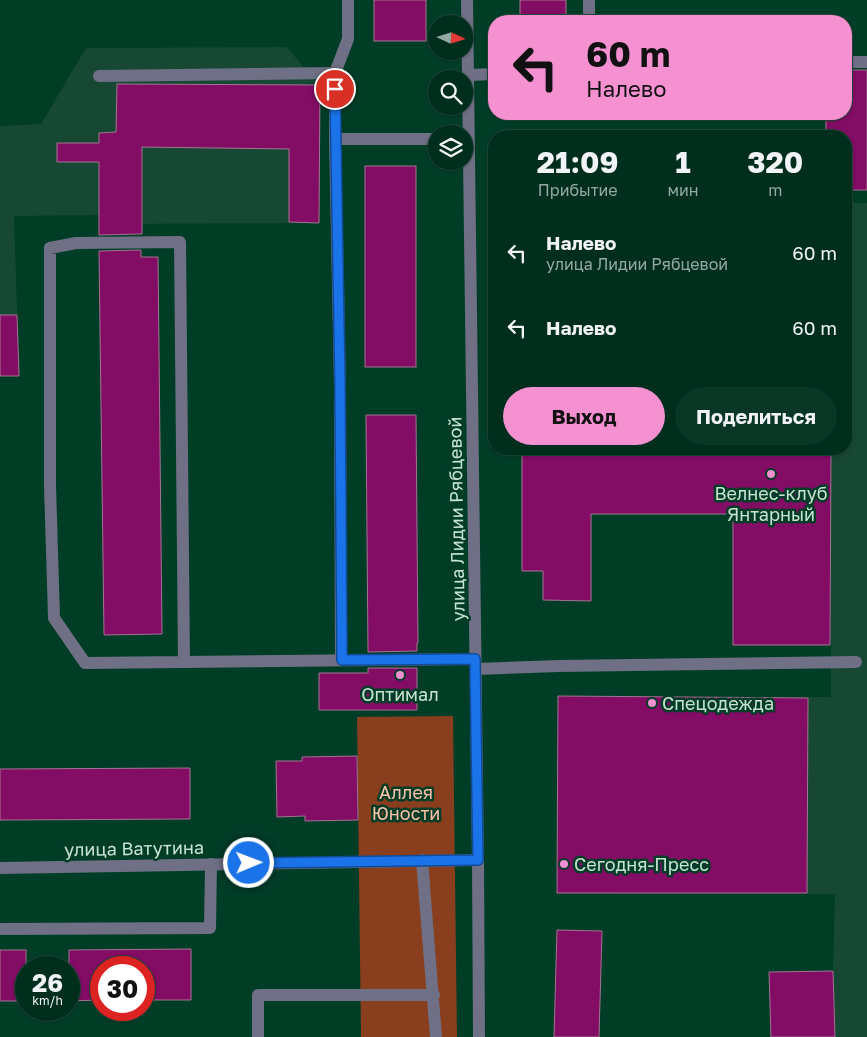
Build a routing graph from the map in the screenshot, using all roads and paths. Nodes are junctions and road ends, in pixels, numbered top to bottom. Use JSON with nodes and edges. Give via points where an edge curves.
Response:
{"nodes":[{"id":1,"x":348,"y":0,"type":"edge"},
{"id":2,"x":467,"y":0,"type":"edge"},
{"id":3,"x":590,"y":0,"type":"edge"},
{"id":4,"x":589,"y":15,"type":"edge"},
{"id":5,"x":852,"y":62,"type":"edge"},
{"id":6,"x":867,"y":62,"type":"edge"},
{"id":7,"x":469,"y":70,"type":"edge"},
{"id":8,"x":335,"y":73,"type":"junction"},
{"id":9,"x":488,"y":74,"type":"edge"},
{"id":10,"x":473,"y":75,"type":"edge"},
{"id":11,"x":99,"y":76,"type":"dead end"},
{"id":12,"x":335,"y":139,"type":"junction"},
{"id":13,"x":428,"y":139,"type":"edge"},
{"id":14,"x":467,"y":170,"type":"edge"},
{"id":15,"x":342,"y":660,"type":"junction"},
{"id":16,"x":184,"y":662,"type":"junction"},
{"id":17,"x":856,"y":662,"type":"dead end"},
{"id":18,"x":475,"y":664,"type":"junction"},
{"id":19,"x":422,"y":860,"type":"junction"},
{"id":20,"x":478,"y":860,"type":"junction"},
{"id":21,"x":211,"y":864,"type":"junction"},
{"id":22,"x":0,"y":868,"type":"edge"},
{"id":23,"x":0,"y":929,"type":"edge"},
{"id":24,"x":434,"y":995,"type":"junction"},
{"id":25,"x":258,"y":1037,"type":"edge"},
{"id":26,"x":436,"y":1037,"type":"edge"},
{"id":27,"x":479,"y":1037,"type":"edge"}],
"edges":[{"from":1,"to":8,"type":"street","via":[[348,39]]},
{"from":2,"to":7,"type":"street","name":"улица Лидии Рябцевой"},
{"from":3,"to":4,"type":"street"},
{"from":5,"to":6,"type":"street"},
{"from":8,"to":11,"type":"street"},
{"from":8,"to":12,"type":"street"},
{"from":9,"to":10,"type":"street"},
{"from":12,"to":13,"type":"street"},
{"from":12,"to":15,"type":"street"},
{"from":14,"to":18,"type":"street","name":"улица Лидии Рябцевой"},
{"from":15,"to":16,"type":"street"},
{"from":15,"to":18,"type":"street"},
{"from":16,"to":16,"type":"street","via":[[85,663],[54,618],[50,485],[50,248],[76,243],[180,242]]},
{"from":17,"to":18,"type":"street"},
{"from":18,"to":20,"type":"street","name":"улица Лидии Рябцевой"},
{"from":19,"to":20,"type":"street","name":"улица Ватутина"},
{"from":19,"to":21,"type":"street","name":"улица Ватутина"},
{"from":19,"to":24,"type":"street"},
{"from":20,"to":27,"type":"street","name":"улица Лидии Рябцевой"},
{"from":21,"to":22,"type":"street","name":"улица Ватутина"},
{"from":21,"to":23,"type":"street","via":[[210,928]]},
{"from":24,"to":25,"type":"street","via":[[258,996]]},
{"from":24,"to":26,"type":"street"}]}
